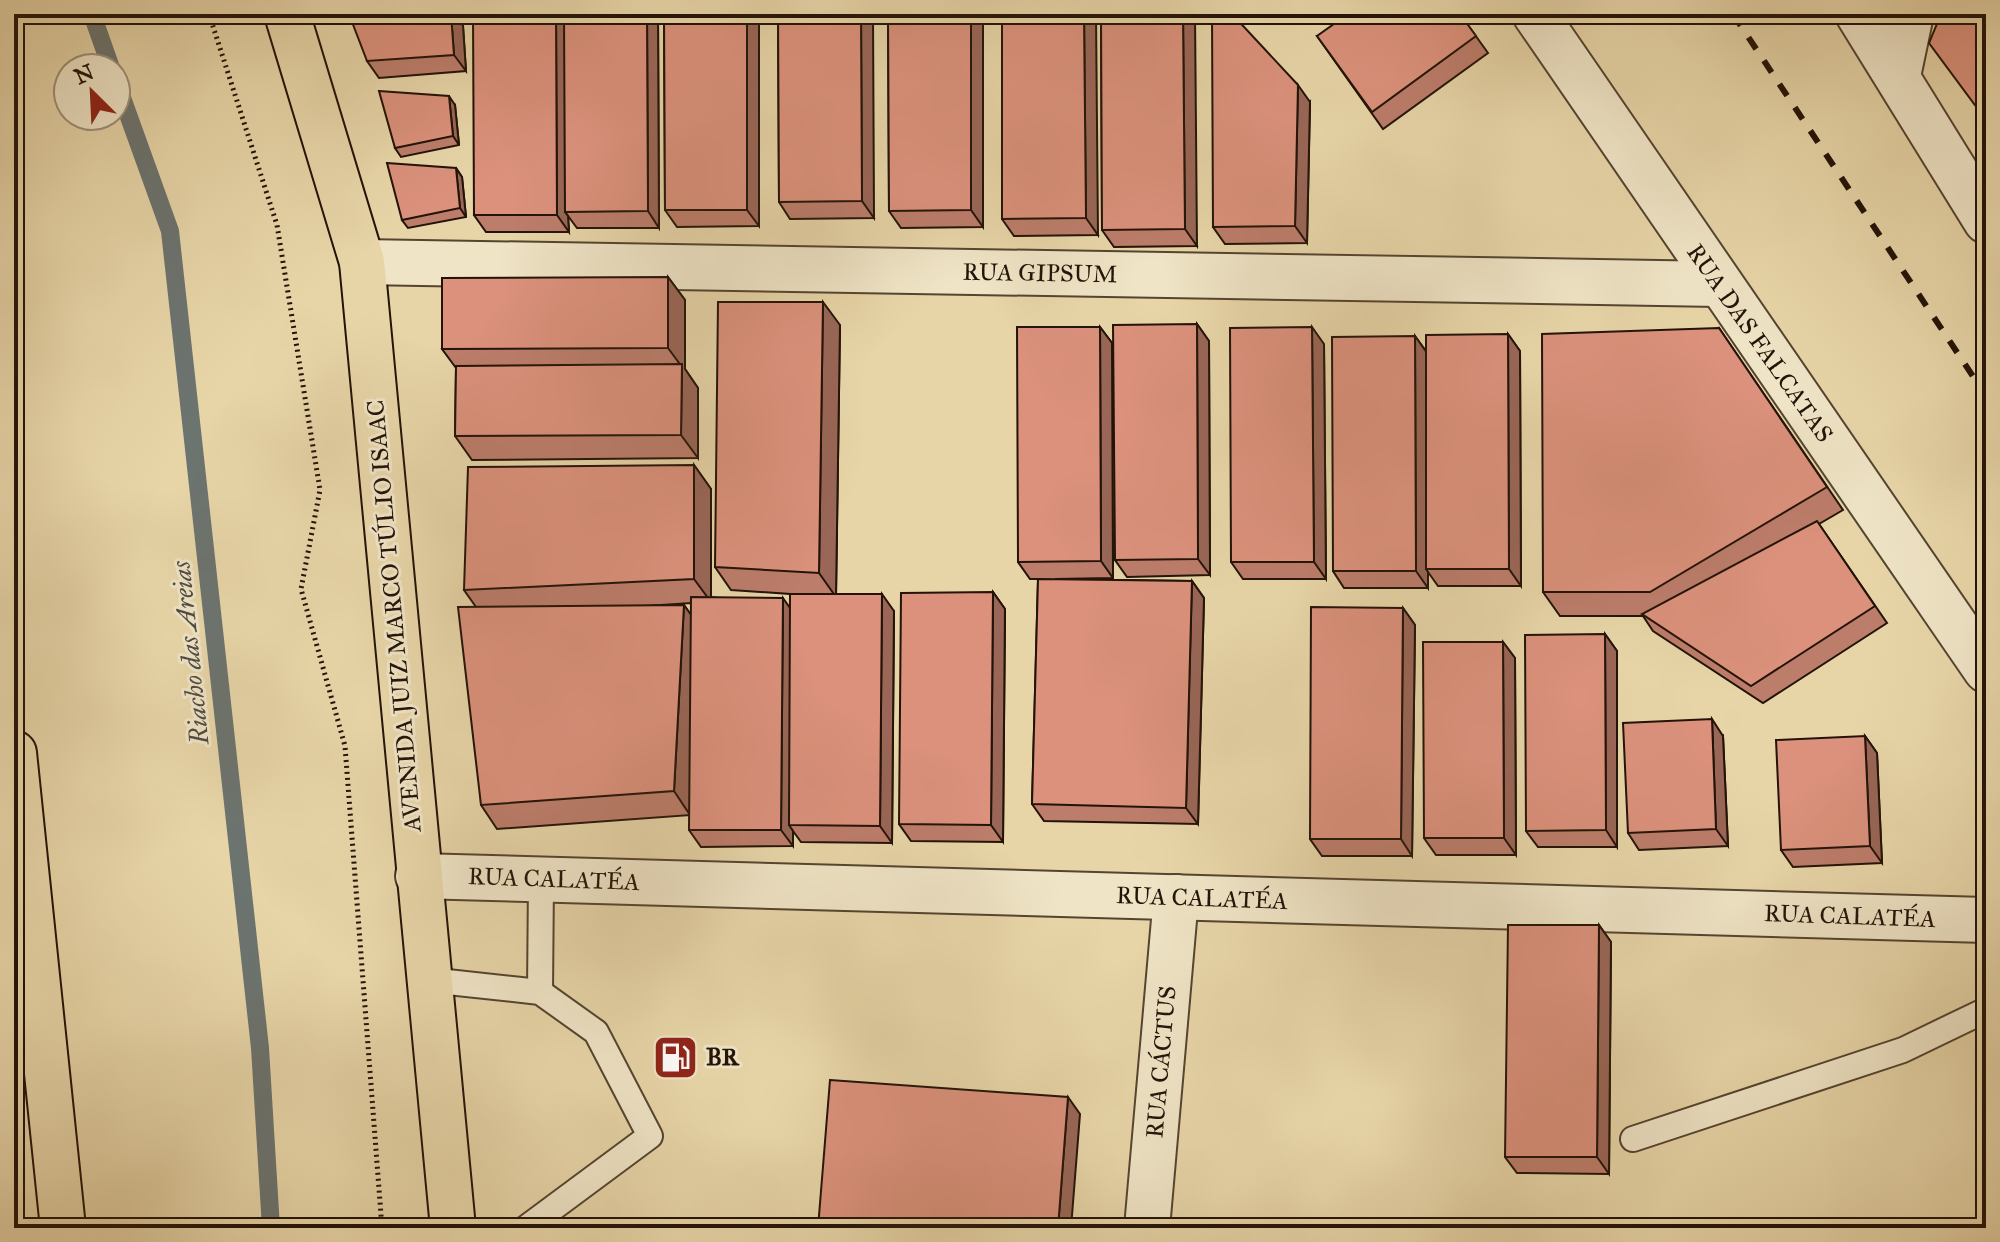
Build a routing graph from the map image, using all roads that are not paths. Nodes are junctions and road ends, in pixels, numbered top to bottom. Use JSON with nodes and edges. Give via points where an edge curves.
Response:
{"nodes":[{"id":1,"x":287,"y":14,"type":"edge"},
{"id":2,"x":1535,"y":14,"type":"edge"},
{"id":3,"x":1858,"y":14,"type":"edge"},
{"id":4,"x":1911,"y":14,"type":"edge"},
{"id":5,"x":1898,"y":76,"type":"junction"},
{"id":6,"x":1986,"y":221,"type":"edge"},
{"id":7,"x":362,"y":262,"type":"junction"},
{"id":8,"x":1719,"y":284,"type":"junction"},
{"id":9,"x":1986,"y":670,"type":"edge"},
{"id":10,"x":14,"y":753,"type":"edge"},
{"id":11,"x":20,"y":870,"type":"edge"},
{"id":12,"x":418,"y":876,"type":"junction"},
{"id":13,"x":541,"y":879,"type":"junction"},
{"id":14,"x":1176,"y":897,"type":"junction"},
{"id":15,"x":1986,"y":920,"type":"edge"},
{"id":16,"x":429,"y":980,"type":"junction"},
{"id":17,"x":540,"y":992,"type":"junction"},
{"id":18,"x":1986,"y":1010,"type":"edge"},
{"id":19,"x":1633,"y":1139,"type":"dead end"},
{"id":20,"x":63,"y":1228,"type":"edge"},
{"id":21,"x":453,"y":1228,"type":"edge"},
{"id":22,"x":526,"y":1228,"type":"edge"},
{"id":23,"x":1147,"y":1228,"type":"edge"}],
"edges":[{"from":1,"to":7,"type":"main road","name":"AVENIDA JUIZ MARCO TÚLIO ISAAC"},
{"from":2,"to":8,"type":"street","name":"RUA DAS FALCATAS"},
{"from":3,"to":5,"type":"street"},
{"from":4,"to":5,"type":"street"},
{"from":5,"to":6,"type":"street"},
{"from":7,"to":8,"type":"street","name":"RUA GIPSUM"},
{"from":7,"to":12,"type":"main road","name":"AVENIDA JUIZ MARCO TÚLIO ISAAC"},
{"from":8,"to":9,"type":"street","name":"RUA DAS FALCATAS"},
{"from":10,"to":11,"type":"main road"},
{"from":11,"to":20,"type":"main road"},
{"from":12,"to":13,"type":"street","name":"RUA CALATÉA"},
{"from":12,"to":16,"type":"main road","name":"AVENIDA JUIZ MARCO TÚLIO ISAAC"},
{"from":13,"to":14,"type":"street","name":"RUA CALATÉA"},
{"from":13,"to":17,"type":"lane"},
{"from":14,"to":15,"type":"street","name":"RUA CALATÉA"},
{"from":14,"to":23,"type":"street","name":"RUA CÁCTUS"},
{"from":16,"to":17,"type":"lane"},
{"from":16,"to":21,"type":"main road","name":"AVENIDA JUIZ MARCO TÚLIO ISAAC"},
{"from":17,"to":22,"type":"lane","via":[[596,1032],[650,1136]]},
{"from":18,"to":19,"type":"lane","via":[[1903,1050]]}]}
